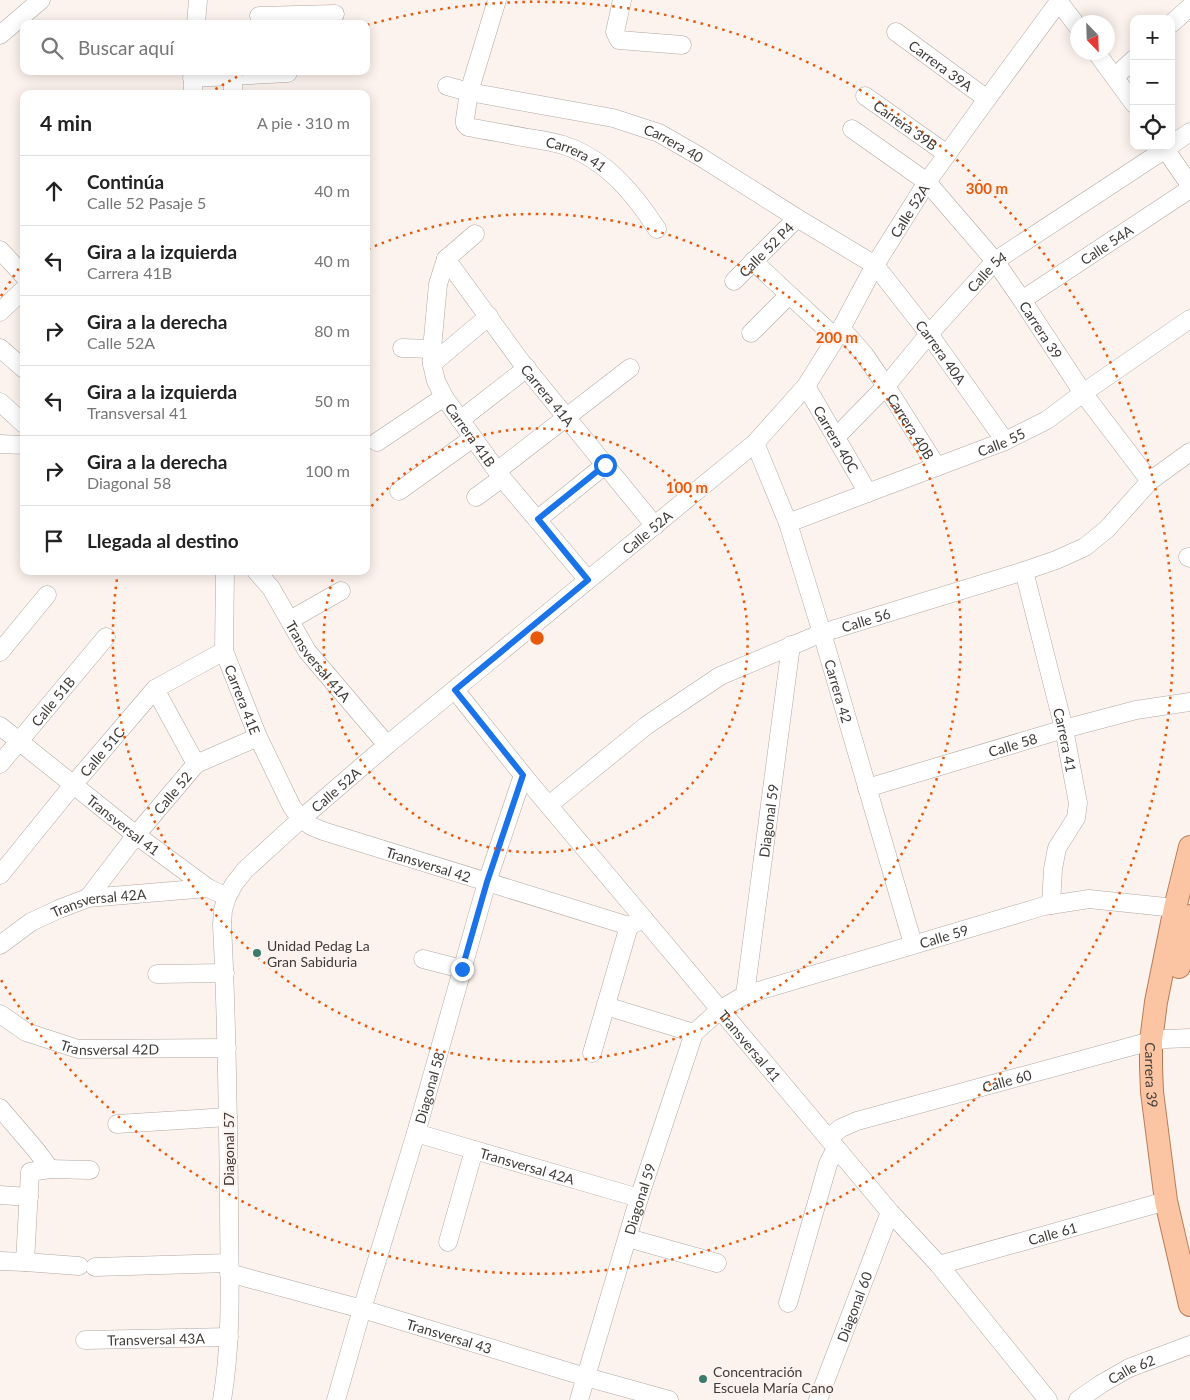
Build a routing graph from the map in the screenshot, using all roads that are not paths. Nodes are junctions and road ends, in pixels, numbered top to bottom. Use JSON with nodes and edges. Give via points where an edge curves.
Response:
{"nodes":[{"id":1,"x":41,"y":0,"type":"edge"},
{"id":2,"x":198,"y":0,"type":"edge"},
{"id":3,"x":497,"y":0,"type":"edge"},
{"id":4,"x":622,"y":0,"type":"edge"},
{"id":5,"x":1060,"y":1,"type":"edge"},
{"id":6,"x":1190,"y":7,"type":"edge"},
{"id":7,"x":259,"y":13,"type":"edge"},
{"id":8,"x":336,"y":14,"type":"dead end"},
{"id":9,"x":1070,"y":15,"type":"edge"},
{"id":10,"x":196,"y":20,"type":"edge"},
{"id":11,"x":1175,"y":20,"type":"edge"},
{"id":12,"x":896,"y":32,"type":"dead end"},
{"id":13,"x":0,"y":35,"type":"edge"},
{"id":14,"x":682,"y":45,"type":"dead end"},
{"id":15,"x":1102,"y":60,"type":"edge"},
{"id":16,"x":1133,"y":60,"type":"edge"},
{"id":17,"x":241,"y":75,"type":"edge"},
{"id":18,"x":233,"y":76,"type":"junction"},
{"id":19,"x":1115,"y":77,"type":"junction"},
{"id":20,"x":192,"y":81,"type":"edge"},
{"id":21,"x":447,"y":86,"type":"dead end"},
{"id":22,"x":234,"y":90,"type":"edge"},
{"id":23,"x":468,"y":92,"type":"junction"},
{"id":24,"x":865,"y":96,"type":"dead end"},
{"id":25,"x":1130,"y":98,"type":"edge"},
{"id":26,"x":987,"y":99,"type":"junction"},
{"id":27,"x":852,"y":129,"type":"dead end"},
{"id":28,"x":1190,"y":132,"type":"edge"},
{"id":29,"x":1175,"y":142,"type":"edge"},
{"id":30,"x":1163,"y":150,"type":"edge"},
{"id":31,"x":1170,"y":150,"type":"edge"},
{"id":32,"x":947,"y":154,"type":"junction"},
{"id":33,"x":927,"y":182,"type":"junction"},
{"id":34,"x":1190,"y":185,"type":"edge"},
{"id":35,"x":1190,"y":189,"type":"edge"},
{"id":36,"x":797,"y":218,"type":"junction"},
{"id":37,"x":657,"y":229,"type":"dead end"},
{"id":38,"x":475,"y":234,"type":"dead end"},
{"id":39,"x":0,"y":250,"type":"edge"},
{"id":40,"x":446,"y":259,"type":"junction"},
{"id":41,"x":995,"y":261,"type":"junction"},
{"id":42,"x":753,"y":262,"type":"junction"},
{"id":43,"x":875,"y":265,"type":"junction"},
{"id":44,"x":20,"y":272,"type":"edge"},
{"id":45,"x":734,"y":281,"type":"dead end"},
{"id":46,"x":20,"y":293,"type":"edge"},
{"id":47,"x":790,"y":295,"type":"junction"},
{"id":48,"x":1022,"y":300,"type":"junction"},
{"id":49,"x":0,"y":312,"type":"edge"},
{"id":50,"x":489,"y":316,"type":"junction"},
{"id":51,"x":1190,"y":319,"type":"edge"},
{"id":52,"x":751,"y":333,"type":"dead end"},
{"id":53,"x":838,"y":333,"type":"junction"},
{"id":54,"x":929,"y":334,"type":"junction"},
{"id":55,"x":0,"y":348,"type":"edge"},
{"id":56,"x":402,"y":348,"type":"dead end"},
{"id":57,"x":432,"y":356,"type":"junction"},
{"id":58,"x":20,"y":366,"type":"edge"},
{"id":59,"x":527,"y":368,"type":"junction"},
{"id":60,"x":630,"y":368,"type":"dead end"},
{"id":61,"x":806,"y":386,"type":"junction"},
{"id":62,"x":886,"y":386,"type":"junction"},
{"id":63,"x":1083,"y":393,"type":"junction"},
{"id":64,"x":444,"y":397,"type":"junction"},
{"id":65,"x":0,"y":402,"type":"edge"},
{"id":66,"x":566,"y":417,"type":"junction"},
{"id":67,"x":20,"y":420,"type":"edge"},
{"id":68,"x":460,"y":420,"type":"junction"},
{"id":69,"x":836,"y":437,"type":"junction"},
{"id":70,"x":472,"y":438,"type":"junction"},
{"id":71,"x":1006,"y":441,"type":"junction"},
{"id":72,"x":377,"y":442,"type":"dead end"},
{"id":73,"x":755,"y":443,"type":"junction"},
{"id":74,"x":0,"y":444,"type":"edge"},
{"id":75,"x":20,"y":446,"type":"edge"},
{"id":76,"x":1190,"y":452,"type":"edge"},
{"id":77,"x":605,"y":465,"type":"junction"},
{"id":78,"x":937,"y":467,"type":"junction"},
{"id":79,"x":500,"y":474,"type":"junction"},
{"id":80,"x":1150,"y":481,"type":"junction"},
{"id":81,"x":399,"y":491,"type":"dead end"},
{"id":82,"x":868,"y":493,"type":"junction"},
{"id":83,"x":476,"y":497,"type":"dead end"},
{"id":84,"x":538,"y":519,"type":"junction"},
{"id":85,"x":788,"y":523,"type":"junction"},
{"id":86,"x":655,"y":526,"type":"junction"},
{"id":87,"x":1024,"y":572,"type":"junction"},
{"id":88,"x":224,"y":575,"type":"edge"},
{"id":89,"x":260,"y":575,"type":"edge"},
{"id":90,"x":588,"y":580,"type":"junction"},
{"id":91,"x":341,"y":591,"type":"dead end"},
{"id":92,"x":47,"y":595,"type":"dead end"},
{"id":93,"x":290,"y":620,"type":"junction"},
{"id":94,"x":822,"y":633,"type":"junction"},
{"id":95,"x":106,"y":637,"type":"dead end"},
{"id":96,"x":791,"y":645,"type":"junction"},
{"id":97,"x":224,"y":651,"type":"junction"},
{"id":98,"x":0,"y":652,"type":"edge"},
{"id":99,"x":155,"y":689,"type":"junction"},
{"id":100,"x":455,"y":690,"type":"junction"},
{"id":101,"x":1190,"y":702,"type":"edge"},
{"id":102,"x":0,"y":726,"type":"edge"},
{"id":103,"x":1064,"y":729,"type":"junction"},
{"id":104,"x":258,"y":737,"type":"junction"},
{"id":105,"x":19,"y":741,"type":"junction"},
{"id":106,"x":387,"y":746,"type":"junction"},
{"id":107,"x":0,"y":764,"type":"edge"},
{"id":108,"x":196,"y":764,"type":"junction"},
{"id":109,"x":523,"y":775,"type":"junction"},
{"id":110,"x":73,"y":786,"type":"junction"},
{"id":111,"x":867,"y":788,"type":"junction"},
{"id":112,"x":549,"y":805,"type":"junction"},
{"id":113,"x":301,"y":819,"type":"junction"},
{"id":114,"x":136,"y":834,"type":"junction"},
{"id":115,"x":1190,"y":847,"type":"edge"},
{"id":116,"x":0,"y":876,"type":"edge"},
{"id":117,"x":487,"y":882,"type":"junction"},
{"id":118,"x":208,"y":888,"type":"junction"},
{"id":119,"x":227,"y":897,"type":"junction"},
{"id":120,"x":88,"y":898,"type":"junction"},
{"id":121,"x":1051,"y":905,"type":"junction"},
{"id":122,"x":1182,"y":912,"type":"edge"},
{"id":123,"x":637,"y":922,"type":"junction"},
{"id":124,"x":913,"y":944,"type":"junction"},
{"id":125,"x":0,"y":945,"type":"edge"},
{"id":126,"x":423,"y":959,"type":"dead end"},
{"id":127,"x":462,"y":969,"type":"junction"},
{"id":128,"x":225,"y":972,"type":"junction"},
{"id":129,"x":156,"y":974,"type":"dead end"},
{"id":130,"x":745,"y":995,"type":"junction"},
{"id":131,"x":606,"y":1006,"type":"junction"},
{"id":132,"x":721,"y":1009,"type":"junction"},
{"id":133,"x":0,"y":1014,"type":"edge"},
{"id":134,"x":694,"y":1033,"type":"junction"},
{"id":135,"x":1190,"y":1038,"type":"edge"},
{"id":136,"x":1159,"y":1040,"type":"junction"},
{"id":137,"x":228,"y":1048,"type":"junction"},
{"id":138,"x":592,"y":1053,"type":"dead end"},
{"id":139,"x":0,"y":1108,"type":"edge"},
{"id":140,"x":228,"y":1118,"type":"junction"},
{"id":141,"x":117,"y":1124,"type":"dead end"},
{"id":142,"x":416,"y":1133,"type":"junction"},
{"id":143,"x":832,"y":1143,"type":"junction"},
{"id":144,"x":474,"y":1150,"type":"junction"},
{"id":145,"x":50,"y":1169,"type":"junction"},
{"id":146,"x":90,"y":1170,"type":"dead end"},
{"id":147,"x":0,"y":1195,"type":"edge"},
{"id":148,"x":29,"y":1197,"type":"junction"},
{"id":149,"x":640,"y":1198,"type":"junction"},
{"id":150,"x":1166,"y":1202,"type":"junction"},
{"id":151,"x":890,"y":1212,"type":"junction"},
{"id":152,"x":628,"y":1238,"type":"junction"},
{"id":153,"x":448,"y":1242,"type":"dead end"},
{"id":154,"x":1190,"y":1247,"type":"edge"},
{"id":155,"x":0,"y":1262,"type":"edge"},
{"id":156,"x":25,"y":1262,"type":"junction"},
{"id":157,"x":717,"y":1263,"type":"dead end"},
{"id":158,"x":939,"y":1265,"type":"junction"},
{"id":159,"x":229,"y":1268,"type":"junction"},
{"id":160,"x":788,"y":1304,"type":"dead end"},
{"id":161,"x":1190,"y":1305,"type":"edge"},
{"id":162,"x":362,"y":1309,"type":"junction"},
{"id":163,"x":229,"y":1337,"type":"junction"},
{"id":164,"x":85,"y":1340,"type":"dead end"},
{"id":165,"x":1190,"y":1345,"type":"edge"},
{"id":166,"x":586,"y":1376,"type":"junction"},
{"id":167,"x":222,"y":1400,"type":"edge"},
{"id":168,"x":336,"y":1400,"type":"edge"},
{"id":169,"x":579,"y":1400,"type":"edge"},
{"id":170,"x":669,"y":1400,"type":"edge"},
{"id":171,"x":818,"y":1400,"type":"edge"},
{"id":172,"x":1048,"y":1400,"type":"edge"},
{"id":173,"x":1078,"y":1400,"type":"edge"}],
"edges":[{"from":1,"to":13,"type":"street"},
{"from":2,"to":10,"type":"street"},
{"from":3,"to":23,"type":"street"},
{"from":4,"to":14,"type":"street","via":[[615,32],[619,40]]},
{"from":5,"to":9,"type":"street"},
{"from":5,"to":26,"type":"street","name":"Calle 52A"},
{"from":6,"to":11,"type":"street"},
{"from":7,"to":8,"type":"street"},
{"from":12,"to":26,"type":"street","name":"Carrera 39A"},
{"from":15,"to":19,"type":"street"},
{"from":16,"to":19,"type":"street"},
{"from":17,"to":18,"type":"street"},
{"from":18,"to":20,"type":"street"},
{"from":18,"to":22,"type":"street"},
{"from":19,"to":25,"type":"street"},
{"from":21,"to":23,"type":"street","name":"Carrera 40"},
{"from":23,"to":36,"type":"street","name":"Carrera 40","via":[[613,118],[659,133]]},
{"from":23,"to":37,"type":"street","name":"Carrera 41","via":[[465,119],[468,127],[554,143],[595,161],[624,184]]},
{"from":24,"to":32,"type":"street","name":"Carrera 39B"},
{"from":26,"to":32,"type":"street","name":"Calle 52A"},
{"from":27,"to":33,"type":"street"},
{"from":28,"to":29,"type":"street","name":"Calle 54"},
{"from":30,"to":41,"type":"street","name":"Calle 54"},
{"from":31,"to":34,"type":"street"},
{"from":32,"to":33,"type":"street","name":"Calle 52A"},
{"from":33,"to":41,"type":"street","name":"Carrera 39"},
{"from":33,"to":43,"type":"street","name":"Calle 52A"},
{"from":35,"to":48,"type":"street","name":"Calle 54A"},
{"from":36,"to":42,"type":"street","name":"Calle 52 P4"},
{"from":36,"to":43,"type":"street","name":"Carrera 40"},
{"from":38,"to":40,"type":"street"},
{"from":39,"to":44,"type":"street"},
{"from":40,"to":50,"type":"street","name":"Carrera 41A"},
{"from":40,"to":57,"type":"street","name":"Carrera 41B","via":[[438,284]]},
{"from":41,"to":48,"type":"street","name":"Carrera 39"},
{"from":41,"to":54,"type":"street","name":"Calle 54"},
{"from":42,"to":45,"type":"street","name":"Calle 52 P4"},
{"from":42,"to":47,"type":"street"},
{"from":43,"to":53,"type":"street","name":"Calle 52A"},
{"from":43,"to":54,"type":"street","name":"Carrera 40A"},
{"from":46,"to":49,"type":"street"},
{"from":47,"to":52,"type":"street"},
{"from":47,"to":53,"type":"street"},
{"from":48,"to":63,"type":"street","name":"Carrera 39"},
{"from":50,"to":57,"type":"street"},
{"from":50,"to":59,"type":"street","name":"Carrera 41A"},
{"from":51,"to":63,"type":"street","name":"Calle 55"},
{"from":53,"to":61,"type":"street","name":"Calle 52A"},
{"from":53,"to":62,"type":"street","name":"Carrera 40B","via":[[864,354]]},
{"from":54,"to":62,"type":"street","name":"Calle 54"},
{"from":54,"to":71,"type":"street","name":"Carrera 40A"},
{"from":55,"to":58,"type":"street"},
{"from":56,"to":57,"type":"street"},
{"from":57,"to":64,"type":"street","name":"Carrera 41B","via":[[436,381]]},
{"from":59,"to":66,"type":"street","name":"Carrera 41A"},
{"from":59,"to":68,"type":"street"},
{"from":60,"to":66,"type":"street"},
{"from":61,"to":69,"type":"street","name":"Carrera 40C"},
{"from":61,"to":73,"type":"street","name":"Calle 52A"},
{"from":62,"to":69,"type":"street","name":"Calle 54"},
{"from":62,"to":78,"type":"street","name":"Carrera 40B"},
{"from":63,"to":71,"type":"street","name":"Calle 55","via":[[1047,420]]},
{"from":63,"to":80,"type":"street","name":"Carrera 39"},
{"from":64,"to":68,"type":"street","name":"Carrera 41B"},
{"from":64,"to":72,"type":"street"},
{"from":65,"to":67,"type":"street"},
{"from":66,"to":77,"type":"street","name":"Carrera 41A"},
{"from":66,"to":79,"type":"street"},
{"from":68,"to":70,"type":"street","name":"Carrera 41B"},
{"from":69,"to":82,"type":"street","name":"Carrera 40C"},
{"from":70,"to":79,"type":"street","name":"Carrera 41B"},
{"from":70,"to":81,"type":"street"},
{"from":71,"to":78,"type":"street","name":"Calle 55"},
{"from":73,"to":85,"type":"street","name":"Carrera 42"},
{"from":73,"to":86,"type":"street","name":"Calle 52A"},
{"from":74,"to":75,"type":"street"},
{"from":76,"to":80,"type":"street","name":"Calle 56"},
{"from":77,"to":84,"type":"street"},
{"from":77,"to":86,"type":"street","name":"Carrera 41A"},
{"from":78,"to":82,"type":"street","name":"Calle 55"},
{"from":79,"to":83,"type":"street"},
{"from":79,"to":84,"type":"street","name":"Carrera 41B"},
{"from":80,"to":87,"type":"street","name":"Calle 56","via":[[1107,529],[1085,547]]},
{"from":82,"to":85,"type":"street","name":"Calle 55"},
{"from":84,"to":90,"type":"street","name":"Carrera 41B"},
{"from":85,"to":94,"type":"street","name":"Carrera 42"},
{"from":86,"to":90,"type":"street","name":"Calle 52A"},
{"from":87,"to":94,"type":"street","name":"Calle 56"},
{"from":87,"to":103,"type":"street","name":"Carrera 41"},
{"from":88,"to":97,"type":"street","name":"Carrera 41E"},
{"from":89,"to":93,"type":"street","name":"Transversal 41A"},
{"from":90,"to":100,"type":"street","name":"Calle 52A"},
{"from":91,"to":93,"type":"street"},
{"from":92,"to":98,"type":"street"},
{"from":93,"to":106,"type":"street","name":"Transversal 41A","via":[[307,651]]},
{"from":94,"to":96,"type":"street","name":"Calle 56"},
{"from":94,"to":111,"type":"street","name":"Carrera 42"},
{"from":95,"to":105,"type":"street","name":"Calle 51B"},
{"from":96,"to":112,"type":"street","name":"Calle 56","via":[[712,681],[647,725]]},
{"from":96,"to":130,"type":"street","name":"Diagonal 59"},
{"from":97,"to":99,"type":"street","name":"Calle 51C"},
{"from":97,"to":104,"type":"street","name":"Carrera 41E"},
{"from":99,"to":108,"type":"street"},
{"from":99,"to":110,"type":"street","name":"Calle 51C"},
{"from":100,"to":106,"type":"street","name":"Calle 52A"},
{"from":100,"to":109,"type":"street","name":"Transversal 41"},
{"from":101,"to":103,"type":"street","name":"Calle 58","via":[[1136,710]]},
{"from":102,"to":105,"type":"street","name":"Transversal 41"},
{"from":103,"to":111,"type":"street","name":"Calle 58"},
{"from":103,"to":121,"type":"street","name":"Carrera 41","via":[[1078,803],[1076,818],[1057,848]]},
{"from":104,"to":108,"type":"street","name":"Calle 52"},
{"from":104,"to":113,"type":"street","name":"Carrera 41E"},
{"from":105,"to":107,"type":"street","name":"Calle 51B"},
{"from":105,"to":110,"type":"street","name":"Transversal 41"},
{"from":106,"to":113,"type":"street","name":"Calle 52A"},
{"from":108,"to":114,"type":"street","name":"Calle 52"},
{"from":109,"to":112,"type":"street","name":"Transversal 41"},
{"from":109,"to":117,"type":"street","name":"Diagonal 58"},
{"from":110,"to":114,"type":"street","name":"Transversal 41"},
{"from":110,"to":116,"type":"street","name":"Calle 51C"},
{"from":111,"to":124,"type":"street","name":"Carrera 42"},
{"from":112,"to":123,"type":"street","name":"Transversal 41"},
{"from":113,"to":117,"type":"street","name":"Transversal 42","via":[[322,831]]},
{"from":113,"to":119,"type":"street","name":"Calle 52A","via":[[245,870]]},
{"from":114,"to":118,"type":"street","name":"Transversal 41"},
{"from":114,"to":120,"type":"street","name":"Calle 52"},
{"from":115,"to":122,"type":"main road","name":"Carrera 39"},
{"from":117,"to":123,"type":"street","name":"Transversal 42"},
{"from":117,"to":127,"type":"street","name":"Diagonal 58"},
{"from":118,"to":119,"type":"street","name":"Transversal 41"},
{"from":118,"to":120,"type":"street","name":"Transversal 42A"},
{"from":119,"to":128,"type":"street","name":"Diagonal 57","via":[[222,925]]},
{"from":120,"to":125,"type":"street","name":"Transversal 42A","via":[[31,922]]},
{"from":121,"to":122,"type":"street","name":"Calle 59","via":[[1089,899]]},
{"from":121,"to":124,"type":"street","name":"Calle 59"},
{"from":122,"to":136,"type":"main road","name":"Carrera 39","via":[[1182,948]]},
{"from":123,"to":131,"type":"street"},
{"from":123,"to":132,"type":"street","name":"Transversal 41"},
{"from":124,"to":130,"type":"street","name":"Calle 59"},
{"from":126,"to":127,"type":"street"},
{"from":127,"to":142,"type":"street","name":"Diagonal 58"},
{"from":128,"to":129,"type":"street"},
{"from":128,"to":137,"type":"street","name":"Diagonal 57"},
{"from":130,"to":132,"type":"street","name":"Calle 59"},
{"from":131,"to":134,"type":"street"},
{"from":131,"to":138,"type":"street"},
{"from":132,"to":134,"type":"street"},
{"from":132,"to":143,"type":"street","name":"Transversal 41"},
{"from":133,"to":137,"type":"street","name":"Transversal 42D","via":[[26,1032],[78,1049]]},
{"from":134,"to":149,"type":"street","name":"Diagonal 59"},
{"from":135,"to":136,"type":"street","name":"Calle 60"},
{"from":136,"to":143,"type":"street","name":"Calle 60","via":[[857,1121],[841,1128]]},
{"from":136,"to":150,"type":"main road","name":"Carrera 39","via":[[1150,1066]]},
{"from":136,"to":154,"type":"main road","name":"Carrera 39","via":[[1165,1066],[1180,1198]]},
{"from":137,"to":140,"type":"street","name":"Diagonal 57"},
{"from":139,"to":145,"type":"street"},
{"from":140,"to":141,"type":"street"},
{"from":140,"to":159,"type":"street","name":"Diagonal 57"},
{"from":142,"to":144,"type":"street","name":"Transversal 42A"},
{"from":142,"to":162,"type":"street","name":"Diagonal 58"},
{"from":143,"to":151,"type":"street","name":"Transversal 41"},
{"from":143,"to":160,"type":"street"},
{"from":144,"to":149,"type":"street","name":"Transversal 42A"},
{"from":144,"to":153,"type":"street"},
{"from":145,"to":146,"type":"street"},
{"from":145,"to":148,"type":"street","via":[[30,1172]]},
{"from":147,"to":148,"type":"street"},
{"from":148,"to":156,"type":"street"},
{"from":149,"to":152,"type":"street","name":"Diagonal 59"},
{"from":150,"to":158,"type":"street","name":"Calle 61"},
{"from":150,"to":161,"type":"main road","name":"Carrera 39"},
{"from":151,"to":158,"type":"street","name":"Transversal 41"},
{"from":151,"to":171,"type":"street","name":"Diagonal 60"},
{"from":152,"to":157,"type":"street"},
{"from":152,"to":166,"type":"street","name":"Diagonal 59"},
{"from":155,"to":156,"type":"street","name":"Transversal 43"},
{"from":156,"to":159,"type":"street","name":"Transversal 43","via":[[87,1267]]},
{"from":158,"to":172,"type":"street","name":"Transversal 41"},
{"from":159,"to":162,"type":"street","name":"Transversal 43"},
{"from":159,"to":163,"type":"street","name":"Diagonal 57"},
{"from":162,"to":166,"type":"street","name":"Transversal 43"},
{"from":162,"to":168,"type":"street","name":"Diagonal 58"},
{"from":163,"to":164,"type":"street","name":"Transversal 43A"},
{"from":163,"to":167,"type":"street","name":"Diagonal 57"},
{"from":165,"to":173,"type":"street","name":"Calle 62","via":[[1129,1368]]},
{"from":166,"to":169,"type":"street","name":"Diagonal 59"},
{"from":166,"to":170,"type":"street","name":"Transversal 43"}]}
